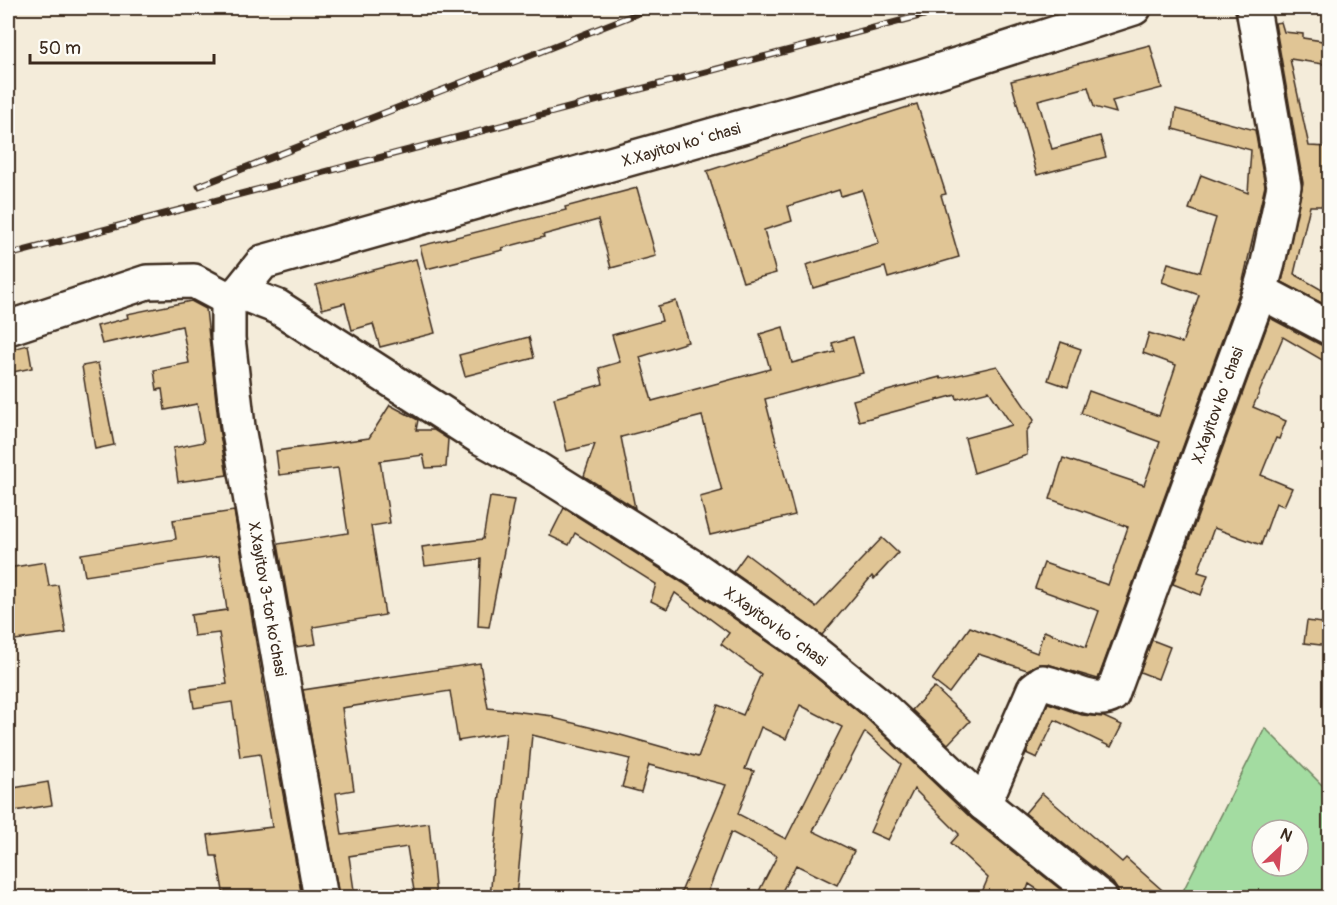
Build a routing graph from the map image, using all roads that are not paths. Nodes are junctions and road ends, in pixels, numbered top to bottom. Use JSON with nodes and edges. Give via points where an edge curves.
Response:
{"nodes":[{"id":1,"x":1134,"y":8,"type":"edge"},
{"id":2,"x":1253,"y":8,"type":"edge"},
{"id":3,"x":1260,"y":291,"type":"junction"},
{"id":4,"x":233,"y":296,"type":"junction"},
{"id":5,"x":8,"y":328,"type":"edge"},
{"id":6,"x":1329,"y":328,"type":"edge"},
{"id":7,"x":984,"y":804,"type":"junction"},
{"id":8,"x":321,"y":897,"type":"edge"},
{"id":9,"x":1101,"y":897,"type":"edge"}],
"edges":[{"from":1,"to":4,"type":"street","name":"X.Xayitov koʻchasi","via":[[919,77],[263,262]]},
{"from":2,"to":3,"type":"street","name":"X.Xayitov koʻchasi","via":[[1284,186]]},
{"from":3,"to":6,"type":"street"},
{"from":3,"to":7,"type":"street","name":"X.Xayitov koʻchasi","via":[[1112,695],[1105,699],[1091,697],[1042,682],[1034,689]]},
{"from":4,"to":5,"type":"street","via":[[194,281],[147,282]]},
{"from":4,"to":7,"type":"street","name":"X.Xayitov koʻchasi","via":[[278,307],[478,436],[693,567],[805,645],[868,696]]},
{"from":4,"to":8,"type":"street","name":"X.Xayitov 3-tor koʼchasi","via":[[228,338],[238,427]]},
{"from":7,"to":9,"type":"street","name":"X.Xayitov koʻchasi"}]}
